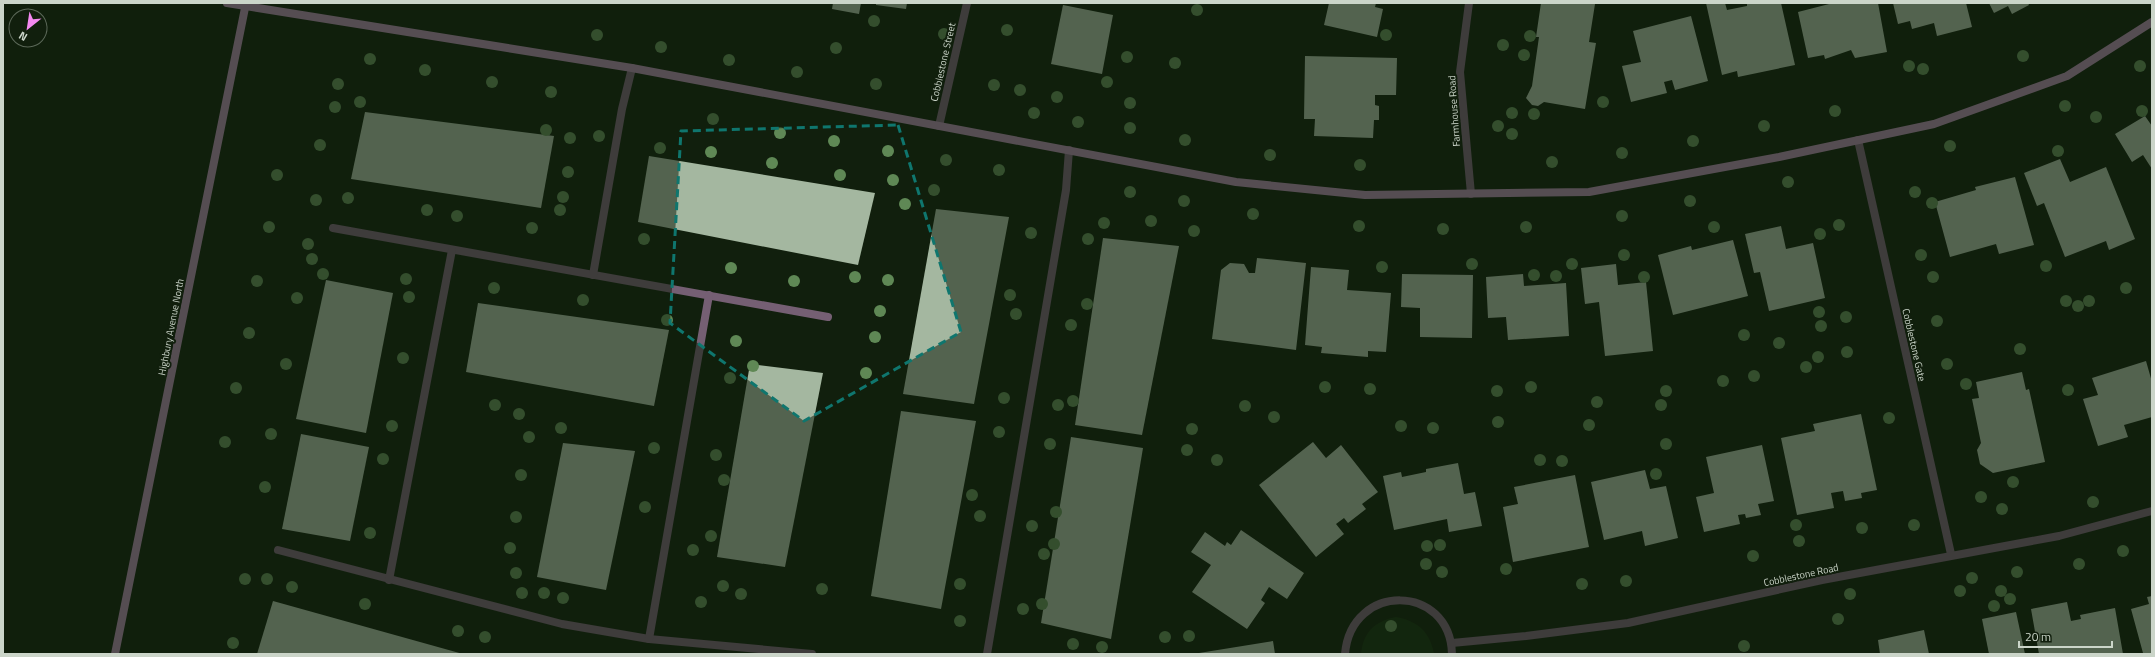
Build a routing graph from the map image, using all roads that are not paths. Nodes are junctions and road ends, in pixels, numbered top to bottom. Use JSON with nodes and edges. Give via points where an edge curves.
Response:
{"nodes":[{"id":1,"x":227,"y":3,"type":"edge"},
{"id":2,"x":968,"y":3,"type":"edge"},
{"id":3,"x":1469,"y":3,"type":"edge"},
{"id":4,"x":246,"y":5,"type":"edge"},
{"id":5,"x":2152,"y":22,"type":"edge"},
{"id":6,"x":632,"y":68,"type":"junction"},
{"id":7,"x":939,"y":126,"type":"junction"},
{"id":8,"x":1858,"y":140,"type":"junction"},
{"id":9,"x":1069,"y":150,"type":"junction"},
{"id":10,"x":1471,"y":194,"type":"junction"},
{"id":11,"x":333,"y":228,"type":"dead end"},
{"id":12,"x":452,"y":250,"type":"junction"},
{"id":13,"x":593,"y":275,"type":"junction"},
{"id":14,"x":709,"y":295,"type":"junction"},
{"id":15,"x":828,"y":317,"type":"dead end"},
{"id":16,"x":2152,"y":511,"type":"edge"},
{"id":17,"x":278,"y":550,"type":"dead end"},
{"id":18,"x":1951,"y":554,"type":"junction"},
{"id":19,"x":389,"y":580,"type":"junction"},
{"id":20,"x":649,"y":639,"type":"junction"},
{"id":21,"x":1452,"y":643,"type":"junction"},
{"id":22,"x":115,"y":654,"type":"edge"},
{"id":23,"x":812,"y":654,"type":"edge"},
{"id":24,"x":987,"y":654,"type":"edge"},
{"id":25,"x":1345,"y":654,"type":"edge"},
{"id":26,"x":1452,"y":654,"type":"edge"}],
"edges":[{"from":1,"to":4,"type":"street"},
{"from":2,"to":7,"type":"street","name":"Cobblestone Street"},
{"from":3,"to":10,"type":"street","name":"Farmhouse Road","via":[[1460,72]]},
{"from":4,"to":6,"type":"street"},
{"from":4,"to":22,"type":"street","name":"Highbury Avenue North"},
{"from":5,"to":8,"type":"street","via":[[2068,76],[1934,124]]},
{"from":6,"to":7,"type":"street"},
{"from":6,"to":13,"type":"street","via":[[622,109]]},
{"from":7,"to":9,"type":"street"},
{"from":8,"to":10,"type":"street","via":[[1589,192]]},
{"from":8,"to":18,"type":"street","name":"Cobblestone Gate"},
{"from":9,"to":10,"type":"street","via":[[1236,182],[1365,195]]},
{"from":9,"to":24,"type":"street","via":[[1066,190]]},
{"from":11,"to":12,"type":"street"},
{"from":12,"to":13,"type":"street"},
{"from":12,"to":19,"type":"street"},
{"from":13,"to":14,"type":"street"},
{"from":14,"to":15,"type":"street"},
{"from":14,"to":20,"type":"street"},
{"from":16,"to":18,"type":"street","name":"Cobblestone Road","via":[[2059,536]]},
{"from":17,"to":19,"type":"street"},
{"from":18,"to":21,"type":"street","name":"Cobblestone Road","via":[[1628,623]]},
{"from":19,"to":20,"type":"street","via":[[562,624]]},
{"from":20,"to":23,"type":"street"},
{"from":21,"to":25,"type":"street","via":[[1446,627],[1434,613],[1419,604],[1402,600],[1384,602],[1369,608],[1355,621],[1347,636]]},
{"from":21,"to":26,"type":"street"}]}
